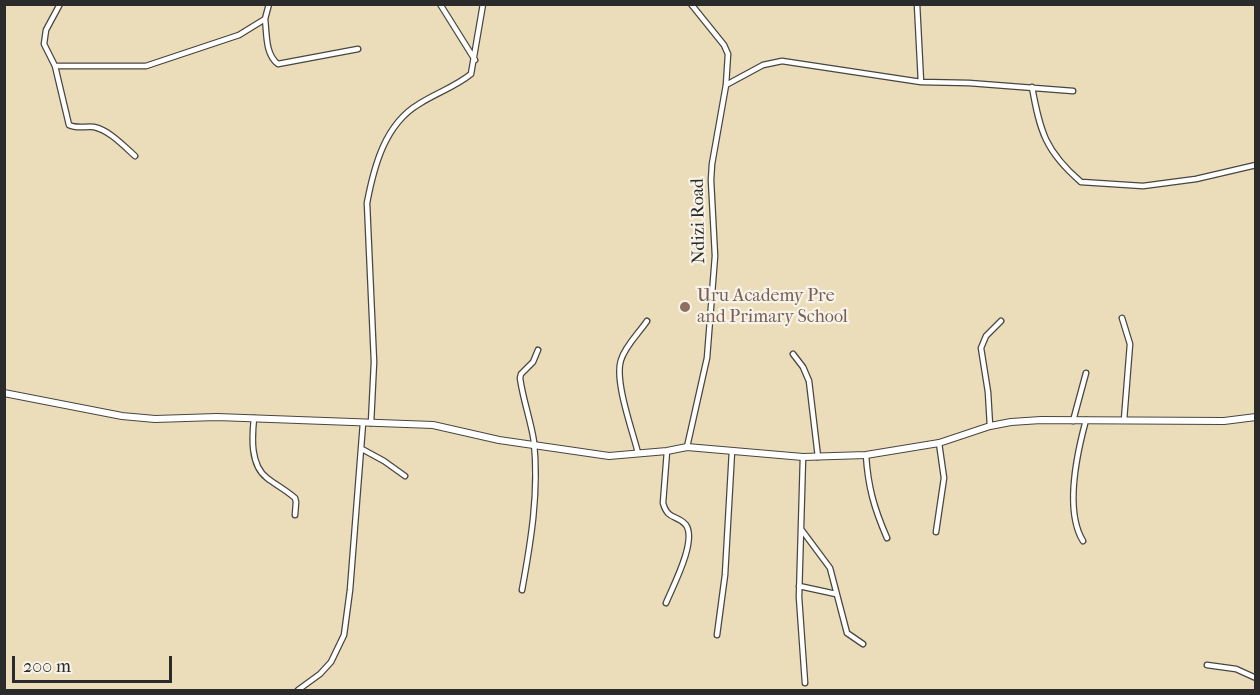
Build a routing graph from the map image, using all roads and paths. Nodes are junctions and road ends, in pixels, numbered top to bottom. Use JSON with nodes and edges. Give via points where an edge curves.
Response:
{"nodes":[{"id":1,"x":60,"y":4,"type":"edge"},
{"id":2,"x":269,"y":4,"type":"edge"},
{"id":3,"x":440,"y":4,"type":"edge"},
{"id":4,"x":483,"y":4,"type":"edge"},
{"id":5,"x":691,"y":4,"type":"edge"},
{"id":6,"x":917,"y":4,"type":"edge"},
{"id":7,"x":265,"y":19,"type":"junction"},
{"id":8,"x":358,"y":49,"type":"dead end"},
{"id":9,"x":475,"y":60,"type":"junction"},
{"id":10,"x":55,"y":66,"type":"junction"},
{"id":11,"x":921,"y":82,"type":"junction"},
{"id":12,"x":726,"y":85,"type":"junction"},
{"id":13,"x":1032,"y":87,"type":"junction"},
{"id":14,"x":1073,"y":91,"type":"dead end"},
{"id":15,"x":135,"y":156,"type":"dead end"},
{"id":16,"x":1256,"y":165,"type":"edge"},
{"id":17,"x":1122,"y":318,"type":"dead end"},
{"id":18,"x":647,"y":321,"type":"dead end"},
{"id":19,"x":1001,"y":321,"type":"dead end"},
{"id":20,"x":538,"y":350,"type":"dead end"},
{"id":21,"x":793,"y":354,"type":"dead end"},
{"id":22,"x":1086,"y":373,"type":"dead end"},
{"id":23,"x":4,"y":393,"type":"edge"},
{"id":24,"x":1256,"y":417,"type":"edge"},
{"id":25,"x":254,"y":418,"type":"junction"},
{"id":26,"x":1086,"y":420,"type":"junction"},
{"id":27,"x":1124,"y":420,"type":"junction"},
{"id":28,"x":1073,"y":421,"type":"junction"},
{"id":29,"x":363,"y":423,"type":"junction"},
{"id":30,"x":371,"y":423,"type":"junction"},
{"id":31,"x":990,"y":426,"type":"junction"},
{"id":32,"x":939,"y":443,"type":"junction"},
{"id":33,"x":534,"y":445,"type":"junction"},
{"id":34,"x":687,"y":447,"type":"junction"},
{"id":35,"x":362,"y":449,"type":"junction"},
{"id":36,"x":667,"y":451,"type":"junction"},
{"id":37,"x":732,"y":451,"type":"junction"},
{"id":38,"x":638,"y":453,"type":"junction"},
{"id":39,"x":866,"y":455,"type":"junction"},
{"id":40,"x":803,"y":456,"type":"junction"},
{"id":41,"x":818,"y":457,"type":"junction"},
{"id":42,"x":405,"y":476,"type":"dead end"},
{"id":43,"x":295,"y":515,"type":"dead end"},
{"id":44,"x":801,"y":529,"type":"junction"},
{"id":45,"x":936,"y":532,"type":"dead end"},
{"id":46,"x":887,"y":538,"type":"dead end"},
{"id":47,"x":1083,"y":541,"type":"dead end"},
{"id":48,"x":799,"y":586,"type":"junction"},
{"id":49,"x":522,"y":590,"type":"dead end"},
{"id":50,"x":836,"y":594,"type":"junction"},
{"id":51,"x":666,"y":603,"type":"dead end"},
{"id":52,"x":717,"y":635,"type":"dead end"},
{"id":53,"x":863,"y":644,"type":"dead end"},
{"id":54,"x":1207,"y":665,"type":"dead end"},
{"id":55,"x":1256,"y":678,"type":"edge"},
{"id":56,"x":805,"y":683,"type":"dead end"},
{"id":57,"x":298,"y":690,"type":"edge"}],
"edges":[{"from":1,"to":10,"type":"street","via":[[44,37]]},
{"from":2,"to":7,"type":"street"},
{"from":3,"to":9,"type":"street"},
{"from":4,"to":9,"type":"street"},
{"from":5,"to":12,"type":"street","name":"Ndizi Road","via":[[728,54]]},
{"from":6,"to":11,"type":"street"},
{"from":7,"to":8,"type":"street","via":[[269,53],[278,64]]},
{"from":7,"to":10,"type":"street","via":[[239,36],[146,66]]},
{"from":9,"to":30,"type":"street","via":[[466,78],[403,115],[378,158],[368,203],[374,362]]},
{"from":10,"to":15,"type":"street","via":[[69,125],[96,127]]},
{"from":11,"to":12,"type":"street","via":[[782,61],[763,65]]},
{"from":11,"to":13,"type":"street"},
{"from":12,"to":34,"type":"street","name":"Ndizi Road","via":[[711,172],[715,256],[707,358]]},
{"from":13,"to":14,"type":"street"},
{"from":13,"to":16,"type":"street","via":[[1045,141],[1081,182],[1143,186]]},
{"from":17,"to":27,"type":"street","via":[[1130,344]]},
{"from":18,"to":38,"type":"street","via":[[625,353],[620,369]]},
{"from":19,"to":31,"type":"street","via":[[986,336],[981,348]]},
{"from":20,"to":33,"type":"street","via":[[520,378]]},
{"from":21,"to":41,"type":"street","via":[[809,381]]},
{"from":22,"to":28,"type":"street"},
{"from":23,"to":25,"type":"street","via":[[155,419]]},
{"from":24,"to":27,"type":"street","via":[[1224,421]]},
{"from":25,"to":29,"type":"street"},
{"from":25,"to":43,"type":"street","via":[[258,469],[294,498]]},
{"from":26,"to":27,"type":"street"},
{"from":26,"to":28,"type":"street"},
{"from":26,"to":47,"type":"street","via":[[1074,499]]},
{"from":28,"to":31,"type":"street"},
{"from":29,"to":30,"type":"street"},
{"from":29,"to":35,"type":"street"},
{"from":30,"to":33,"type":"street","via":[[433,424]]},
{"from":31,"to":32,"type":"street"},
{"from":32,"to":39,"type":"street"},
{"from":32,"to":45,"type":"street","via":[[944,478]]},
{"from":33,"to":38,"type":"street","via":[[609,456]]},
{"from":33,"to":49,"type":"street","via":[[534,518]]},
{"from":34,"to":36,"type":"street"},
{"from":34,"to":37,"type":"street"},
{"from":35,"to":42,"type":"street"},
{"from":35,"to":57,"type":"street","via":[[344,635],[332,662]]},
{"from":36,"to":38,"type":"street"},
{"from":36,"to":51,"type":"street","via":[[663,503],[671,517],[685,523],[690,533],[680,572]]},
{"from":37,"to":40,"type":"street"},
{"from":37,"to":52,"type":"street","via":[[725,575]]},
{"from":39,"to":41,"type":"street"},
{"from":39,"to":46,"type":"street","via":[[874,510]]},
{"from":40,"to":41,"type":"street"},
{"from":40,"to":44,"type":"street"},
{"from":44,"to":48,"type":"street"},
{"from":44,"to":50,"type":"street","via":[[830,568]]},
{"from":48,"to":50,"type":"street"},
{"from":48,"to":56,"type":"street"},
{"from":50,"to":53,"type":"street","via":[[847,633]]},
{"from":54,"to":55,"type":"street","via":[[1236,669]]}]}
